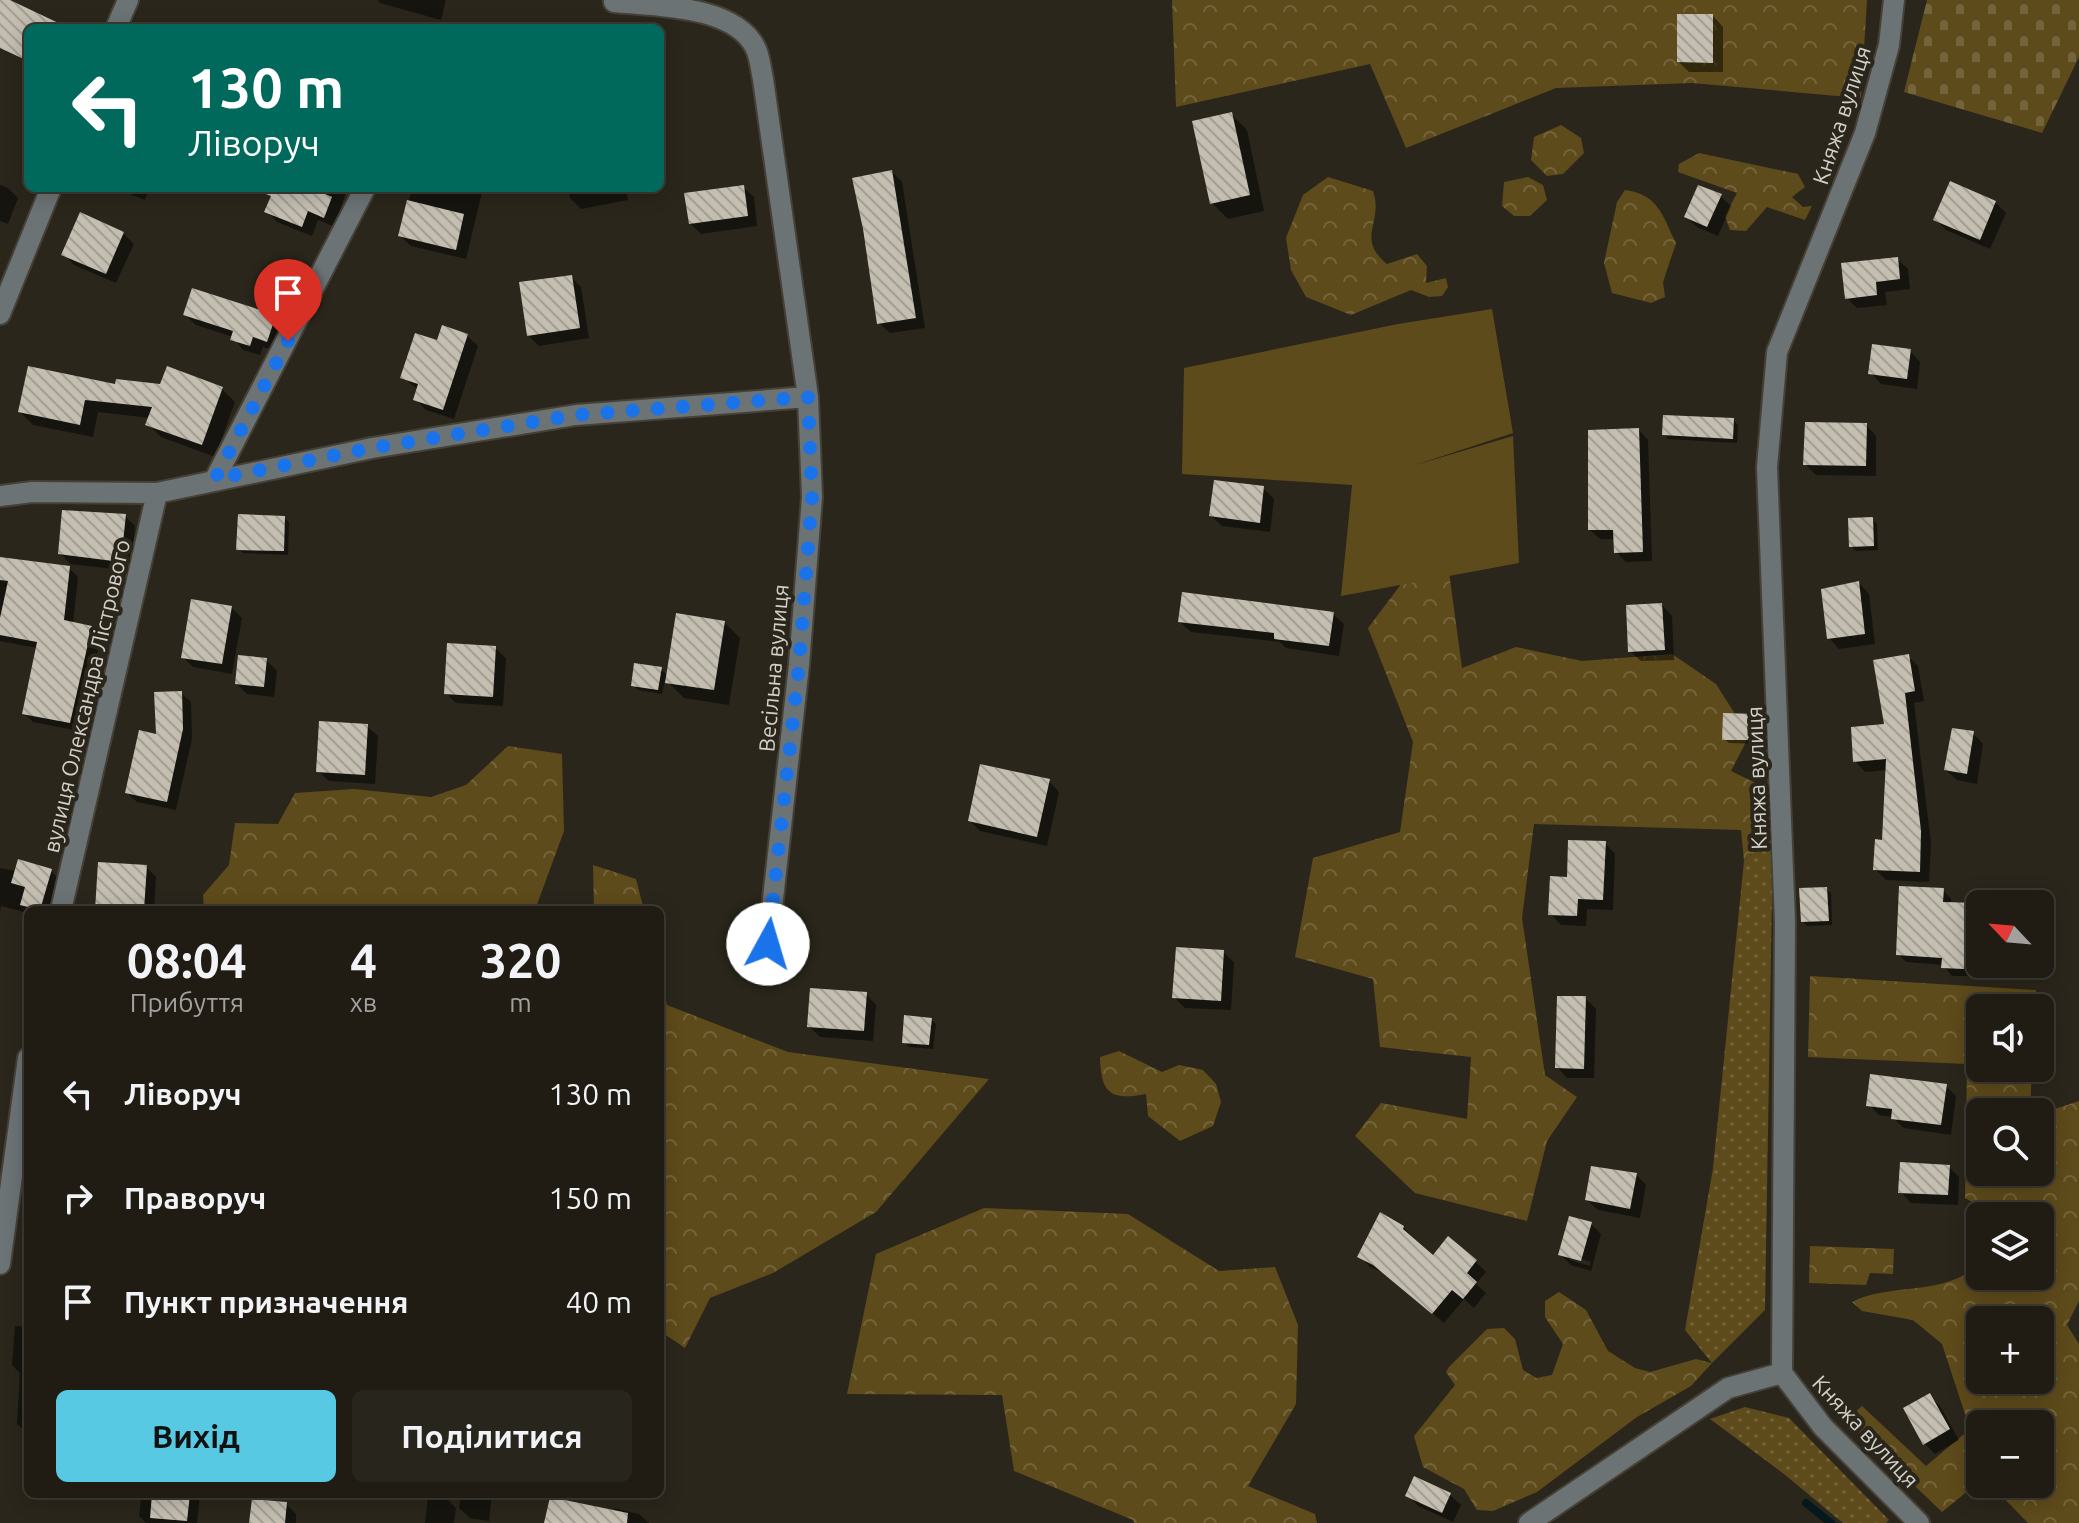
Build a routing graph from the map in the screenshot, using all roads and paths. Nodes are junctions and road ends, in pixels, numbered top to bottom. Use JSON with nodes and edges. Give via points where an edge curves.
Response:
{"nodes":[{"id":1,"x":128,"y":0,"type":"edge"},
{"id":2,"x":614,"y":2,"type":"edge"},
{"id":3,"x":1896,"y":3,"type":"edge"},
{"id":4,"x":118,"y":24,"type":"edge"},
{"id":5,"x":49,"y":192,"type":"edge"},
{"id":6,"x":363,"y":192,"type":"edge"},
{"id":7,"x":0,"y":314,"type":"edge"},
{"id":8,"x":808,"y":397,"type":"junction"},
{"id":9,"x":215,"y":479,"type":"junction"},
{"id":10,"x":157,"y":493,"type":"junction"},
{"id":11,"x":0,"y":496,"type":"edge"},
{"id":12,"x":62,"y":906,"type":"edge"},
{"id":13,"x":768,"y":944,"type":"dead end"},
{"id":14,"x":24,"y":1087,"type":"edge"},
{"id":15,"x":0,"y":1264,"type":"edge"},
{"id":16,"x":1782,"y":1373,"type":"junction"},
{"id":17,"x":1529,"y":1523,"type":"edge"},
{"id":18,"x":1919,"y":1523,"type":"edge"}],
"edges":[{"from":1,"to":4,"type":"street"},
{"from":2,"to":8,"type":"street","name":"Весільна вулиця","via":[[682,8],[724,19],[743,30],[756,49]]},
{"from":3,"to":16,"type":"street","name":"Княжа вулиця","via":[[1865,133],[1777,352],[1767,467],[1785,922]]},
{"from":5,"to":7,"type":"street"},
{"from":6,"to":9,"type":"street"},
{"from":8,"to":9,"type":"street","via":[[576,415]]},
{"from":8,"to":13,"type":"street","name":"Весільна вулиця","via":[[812,497]]},
{"from":9,"to":10,"type":"street"},
{"from":10,"to":11,"type":"street"},
{"from":10,"to":12,"type":"street","name":"вулиця Олександра Лістрового"},
{"from":14,"to":15,"type":"street"},
{"from":16,"to":17,"type":"street","via":[[1728,1388]]},
{"from":16,"to":18,"type":"street","name":"Княжа вулиця","via":[[1823,1427]]}]}
